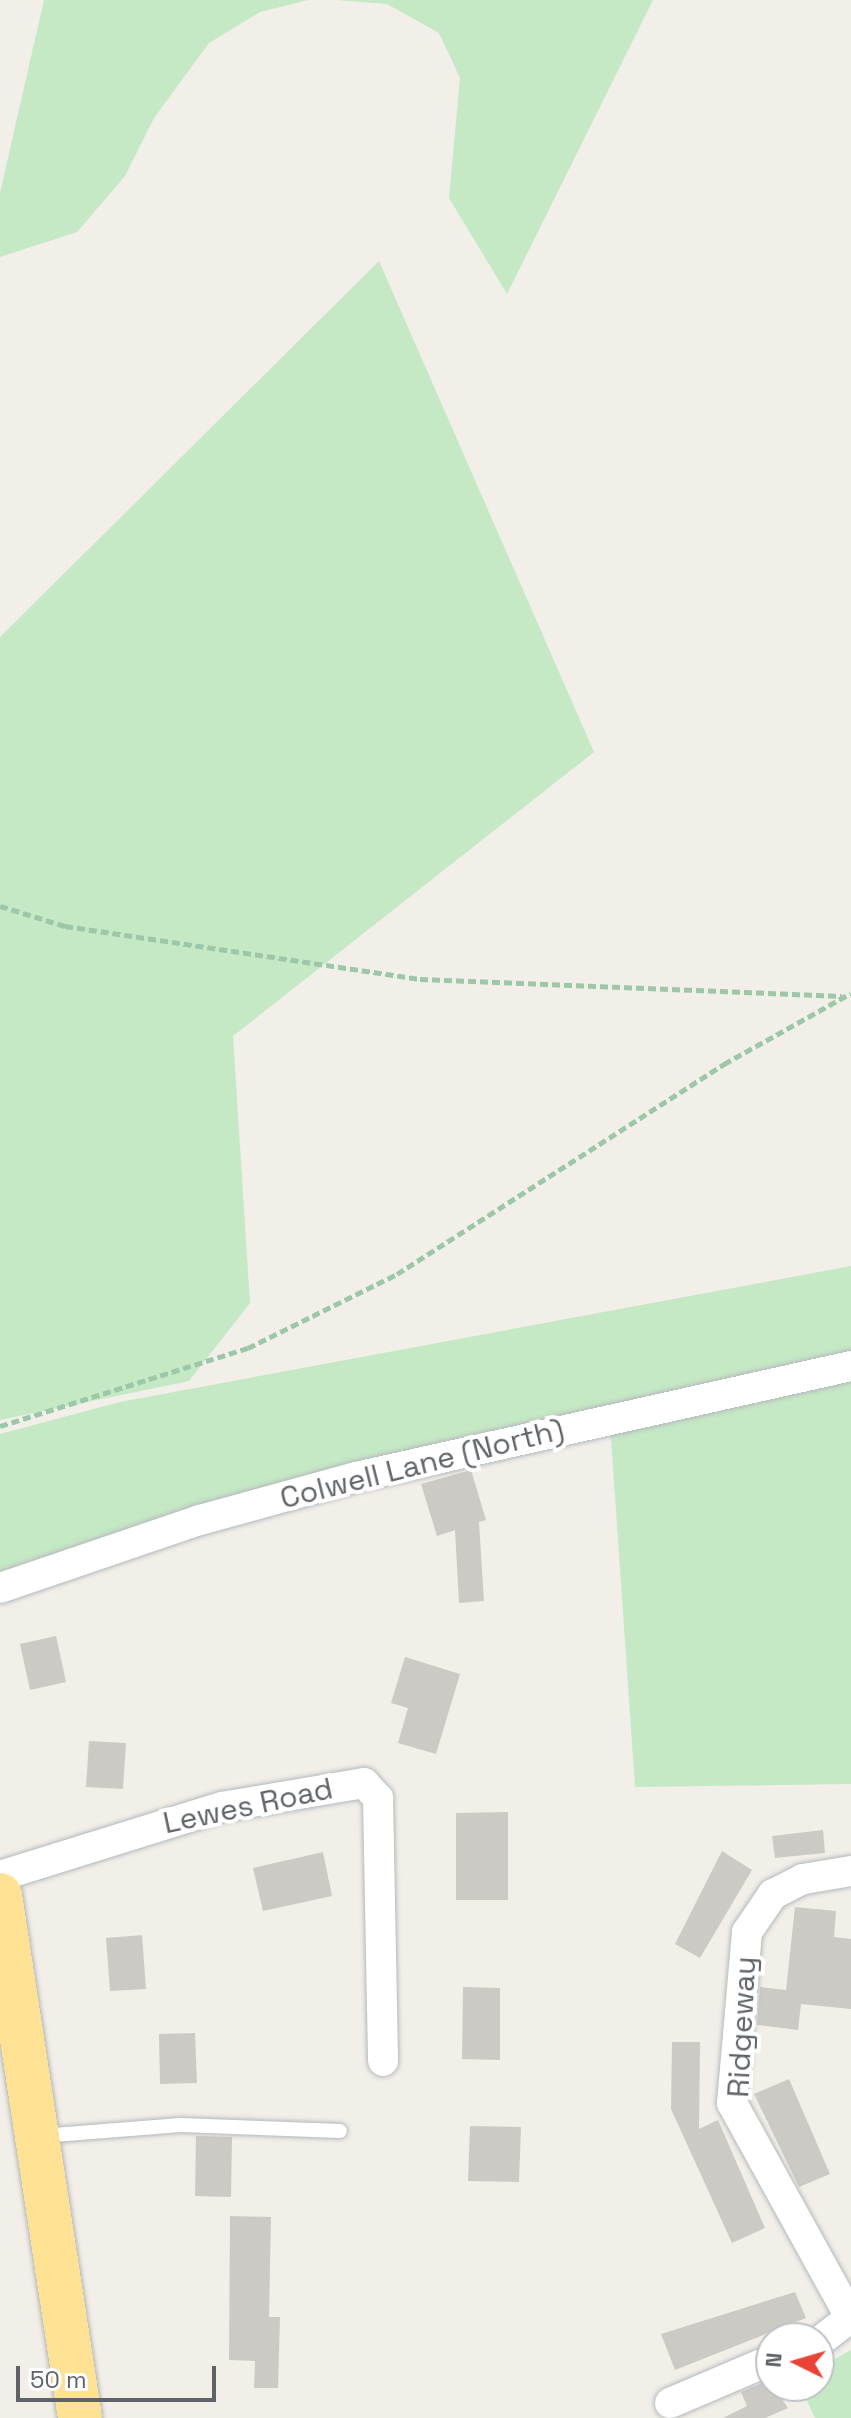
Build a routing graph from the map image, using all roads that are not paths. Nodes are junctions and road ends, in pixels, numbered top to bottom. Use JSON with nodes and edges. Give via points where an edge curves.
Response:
{"nodes":[{"id":1,"x":851,"y":1366,"type":"edge"},
{"id":2,"x":0,"y":1588,"type":"edge"},
{"id":3,"x":851,"y":1871,"type":"edge"},
{"id":4,"x":0,"y":1876,"type":"edge"},
{"id":5,"x":0,"y":1895,"type":"edge"},
{"id":6,"x":383,"y":2061,"type":"dead end"},
{"id":7,"x":340,"y":2131,"type":"dead end"},
{"id":8,"x":41,"y":2136,"type":"junction"},
{"id":9,"x":850,"y":2319,"type":"edge"},
{"id":10,"x":755,"y":2367,"type":"edge"},
{"id":11,"x":670,"y":2403,"type":"dead end"},
{"id":12,"x":80,"y":2418,"type":"edge"}],
"edges":[{"from":1,"to":2,"type":"street","name":"Colwell Lane (North)","via":[[356,1477],[200,1520]]},
{"from":3,"to":9,"type":"street","name":"Ridgeway","via":[[803,1879],[773,1894],[747,1932],[732,2103]]},
{"from":4,"to":6,"type":"street","name":"Lewes Road","via":[[222,1807],[364,1783],[378,1798]]},
{"from":5,"to":8,"type":"highway"},
{"from":7,"to":8,"type":"lane","via":[[181,2125]]},
{"from":8,"to":12,"type":"highway"},
{"from":10,"to":11,"type":"street"}]}
